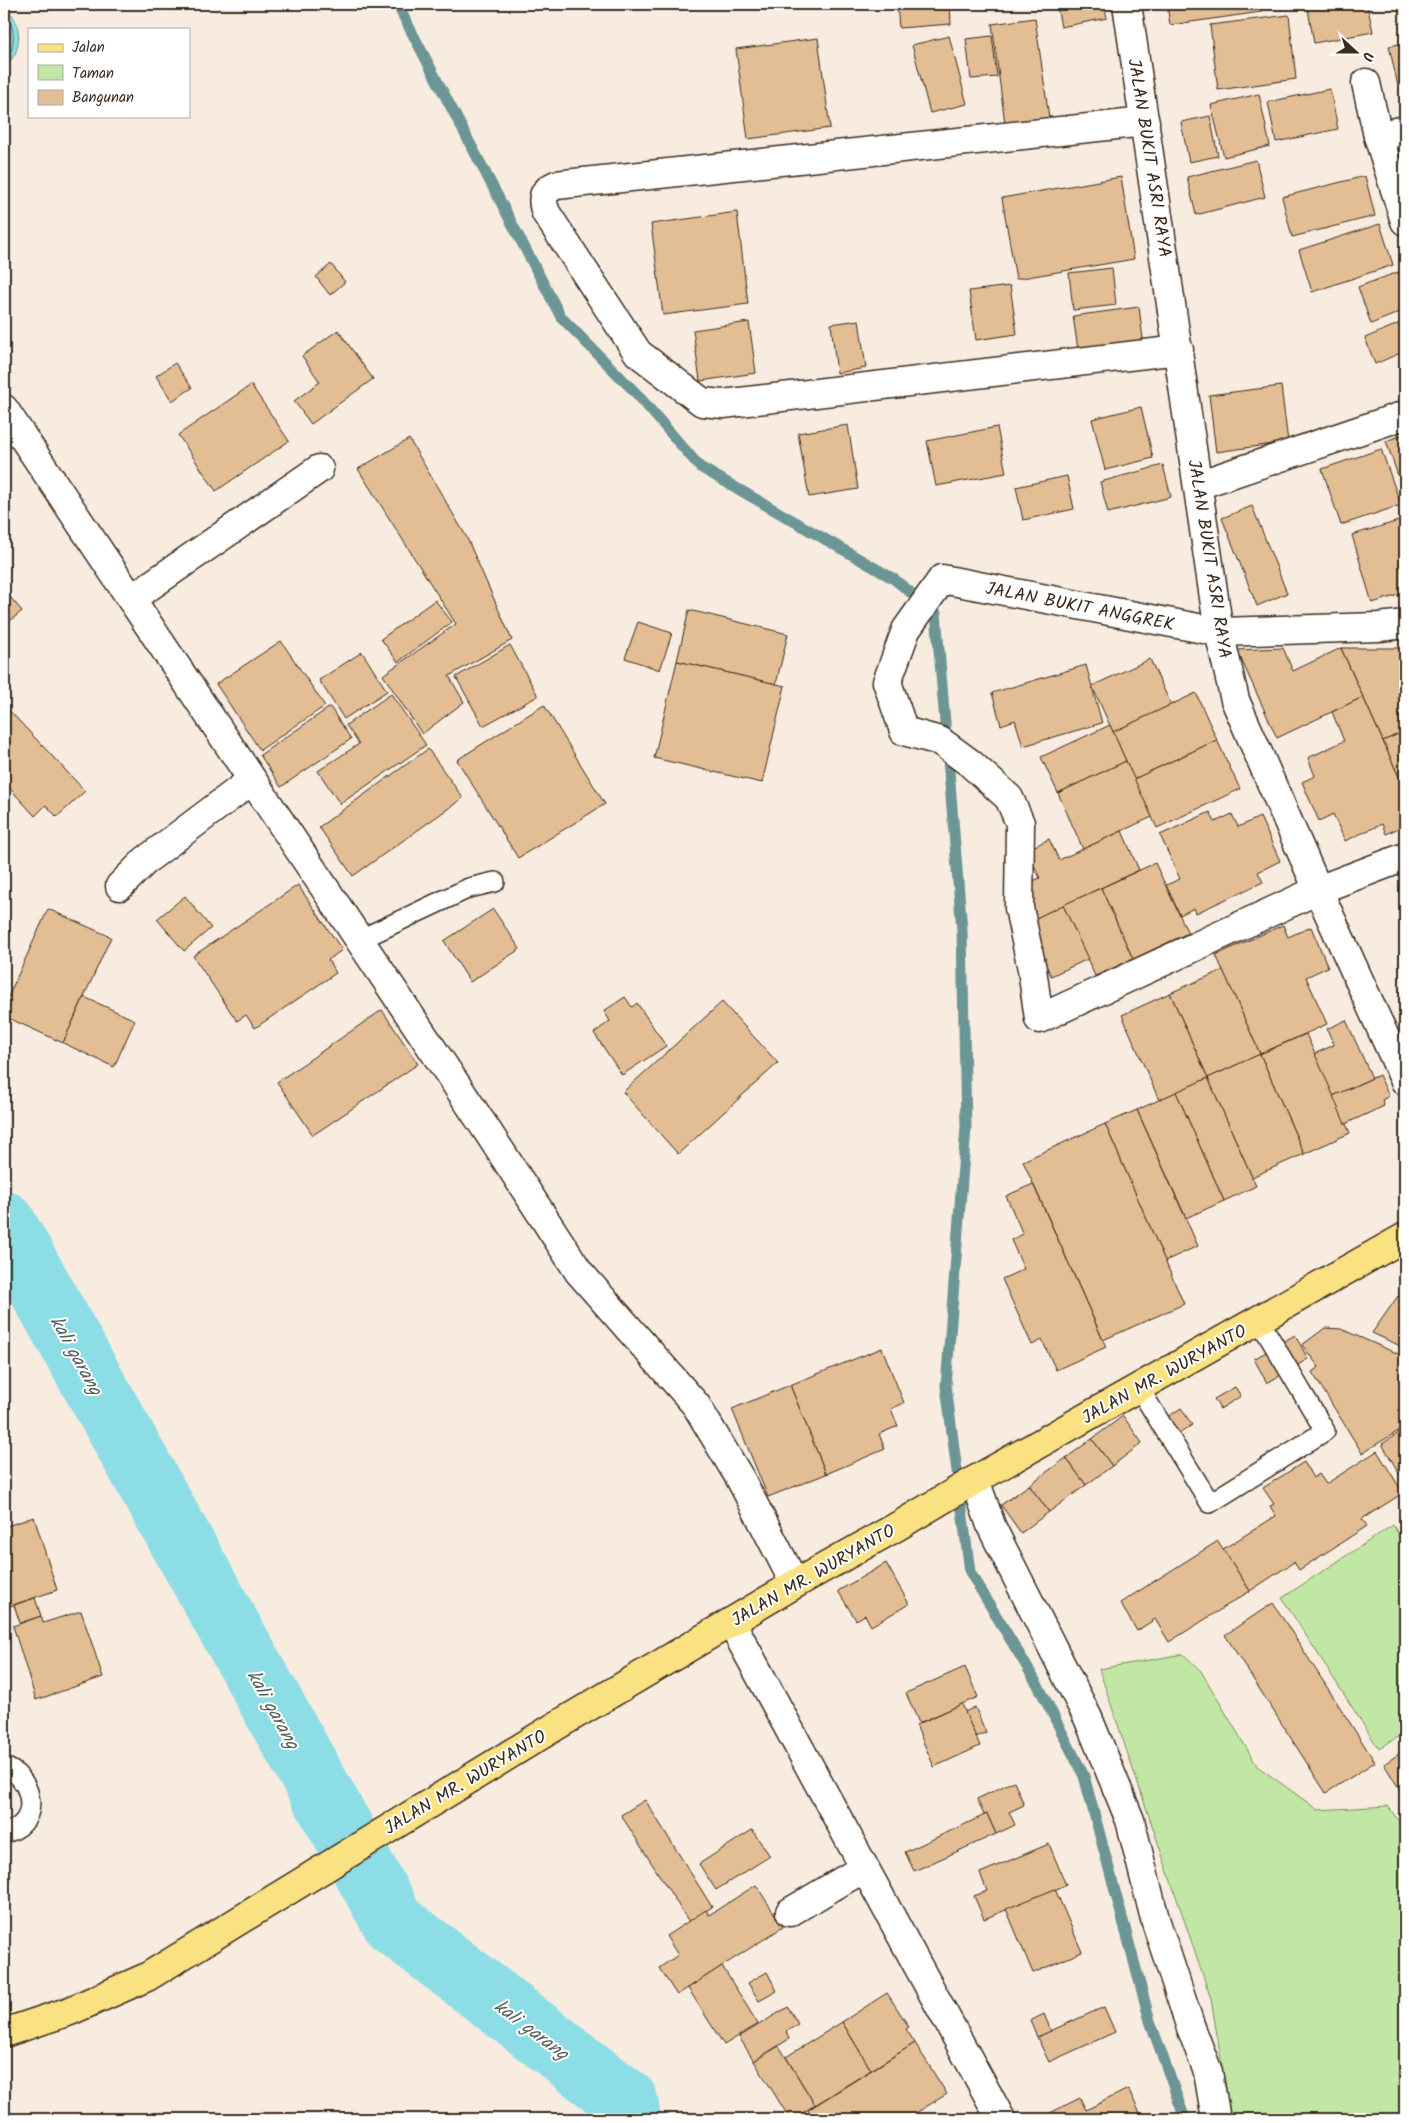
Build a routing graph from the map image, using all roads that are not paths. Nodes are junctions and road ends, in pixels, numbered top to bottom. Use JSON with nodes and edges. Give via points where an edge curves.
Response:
{"nodes":[{"id":1,"x":1127,"y":4,"type":"edge"},
{"id":2,"x":1366,"y":83,"type":"dead end"},
{"id":3,"x":1145,"y":122,"type":"junction"},
{"id":4,"x":1405,"y":130,"type":"edge"},
{"id":5,"x":1378,"y":136,"type":"junction"},
{"id":6,"x":1405,"y":221,"type":"edge"},
{"id":7,"x":1179,"y":350,"type":"junction"},
{"id":8,"x":4,"y":410,"type":"edge"},
{"id":9,"x":1405,"y":415,"type":"edge"},
{"id":10,"x":319,"y":469,"type":"dead end"},
{"id":11,"x":1198,"y":485,"type":"junction"},
{"id":12,"x":131,"y":598,"type":"junction"},
{"id":13,"x":1405,"y":624,"type":"edge"},
{"id":14,"x":1218,"y":632,"type":"junction"},
{"id":15,"x":252,"y":780,"type":"junction"},
{"id":16,"x":1405,"y":857,"type":"edge"},
{"id":17,"x":495,"y":882,"type":"dead end"},
{"id":18,"x":120,"y":886,"type":"dead end"},
{"id":19,"x":1318,"y":890,"type":"junction"},
{"id":20,"x":359,"y":940,"type":"junction"},
{"id":21,"x":1405,"y":1081,"type":"edge"},
{"id":22,"x":1405,"y":1237,"type":"edge"},
{"id":23,"x":1259,"y":1320,"type":"junction"},
{"id":24,"x":1139,"y":1388,"type":"junction"},
{"id":25,"x":975,"y":1480,"type":"junction"},
{"id":26,"x":795,"y":1584,"type":"junction"},
{"id":27,"x":731,"y":1622,"type":"junction"},
{"id":28,"x":4,"y":1767,"type":"edge"},
{"id":29,"x":4,"y":1833,"type":"edge"},
{"id":30,"x":864,"y":1868,"type":"junction"},
{"id":31,"x":790,"y":1912,"type":"dead end"},
{"id":32,"x":4,"y":2033,"type":"edge"},
{"id":33,"x":1001,"y":2119,"type":"edge"},
{"id":34,"x":1216,"y":2119,"type":"edge"}],
"edges":[{"from":1,"to":3,"type":"street","name":"JALAN BUKIT ASRI RAYA"},
{"from":2,"to":5,"type":"street"},
{"from":3,"to":7,"type":"street","name":"JALAN BUKIT ASRI RAYA"},
{"from":3,"to":7,"type":"street","via":[[556,185],[543,194],[542,202],[546,213],[638,353],[702,402],[723,404]]},
{"from":4,"to":5,"type":"street"},
{"from":5,"to":6,"type":"street"},
{"from":7,"to":11,"type":"street","name":"JALAN BUKIT ASRI RAYA"},
{"from":8,"to":12,"type":"street"},
{"from":9,"to":11,"type":"street"},
{"from":10,"to":12,"type":"street"},
{"from":11,"to":14,"type":"street","name":"JALAN BUKIT ASRI RAYA"},
{"from":12,"to":15,"type":"street"},
{"from":13,"to":14,"type":"street","name":"JALAN BUKIT ANGGREK"},
{"from":14,"to":19,"type":"street","name":"JALAN BUKIT ASRI RAYA","via":[[1235,700]]},
{"from":14,"to":19,"type":"street","name":"JALAN BUKIT ANGGREK","via":[[942,579],[906,630],[887,682],[904,731],[940,741],[1009,798],[1020,823],[1018,908],[1040,1019]]},
{"from":15,"to":18,"type":"street","via":[[146,860]]},
{"from":15,"to":20,"type":"street"},
{"from":16,"to":19,"type":"street"},
{"from":17,"to":20,"type":"lane","via":[[469,888]]},
{"from":19,"to":21,"type":"street","name":"JALAN BUKIT ASRI RAYA"},
{"from":20,"to":26,"type":"street","via":[[580,1272],[696,1405],[741,1480]]},
{"from":22,"to":23,"type":"main road","name":"JALAN MR. WURYANTO"},
{"from":23,"to":24,"type":"main road","name":"JALAN MR. WURYANTO"},
{"from":23,"to":24,"type":"lane","via":[[1325,1431],[1210,1503]]},
{"from":24,"to":25,"type":"main road","name":"JALAN MR. WURYANTO"},
{"from":25,"to":26,"type":"main road","name":"JALAN MR. WURYANTO"},
{"from":25,"to":34,"type":"street","via":[[992,1528],[1088,1718],[1130,1820],[1155,1920],[1208,2072]]},
{"from":26,"to":27,"type":"main road","name":"JALAN MR. WURYANTO"},
{"from":27,"to":30,"type":"street"},
{"from":27,"to":32,"type":"main road","name":"JALAN MR. WURYANTO","via":[[147,1977],[70,2011]]},
{"from":28,"to":29,"type":"lane","via":[[13,1770],[29,1789],[29,1810],[25,1820],[16,1829]]},
{"from":30,"to":31,"type":"street"},
{"from":30,"to":33,"type":"street"}]}
